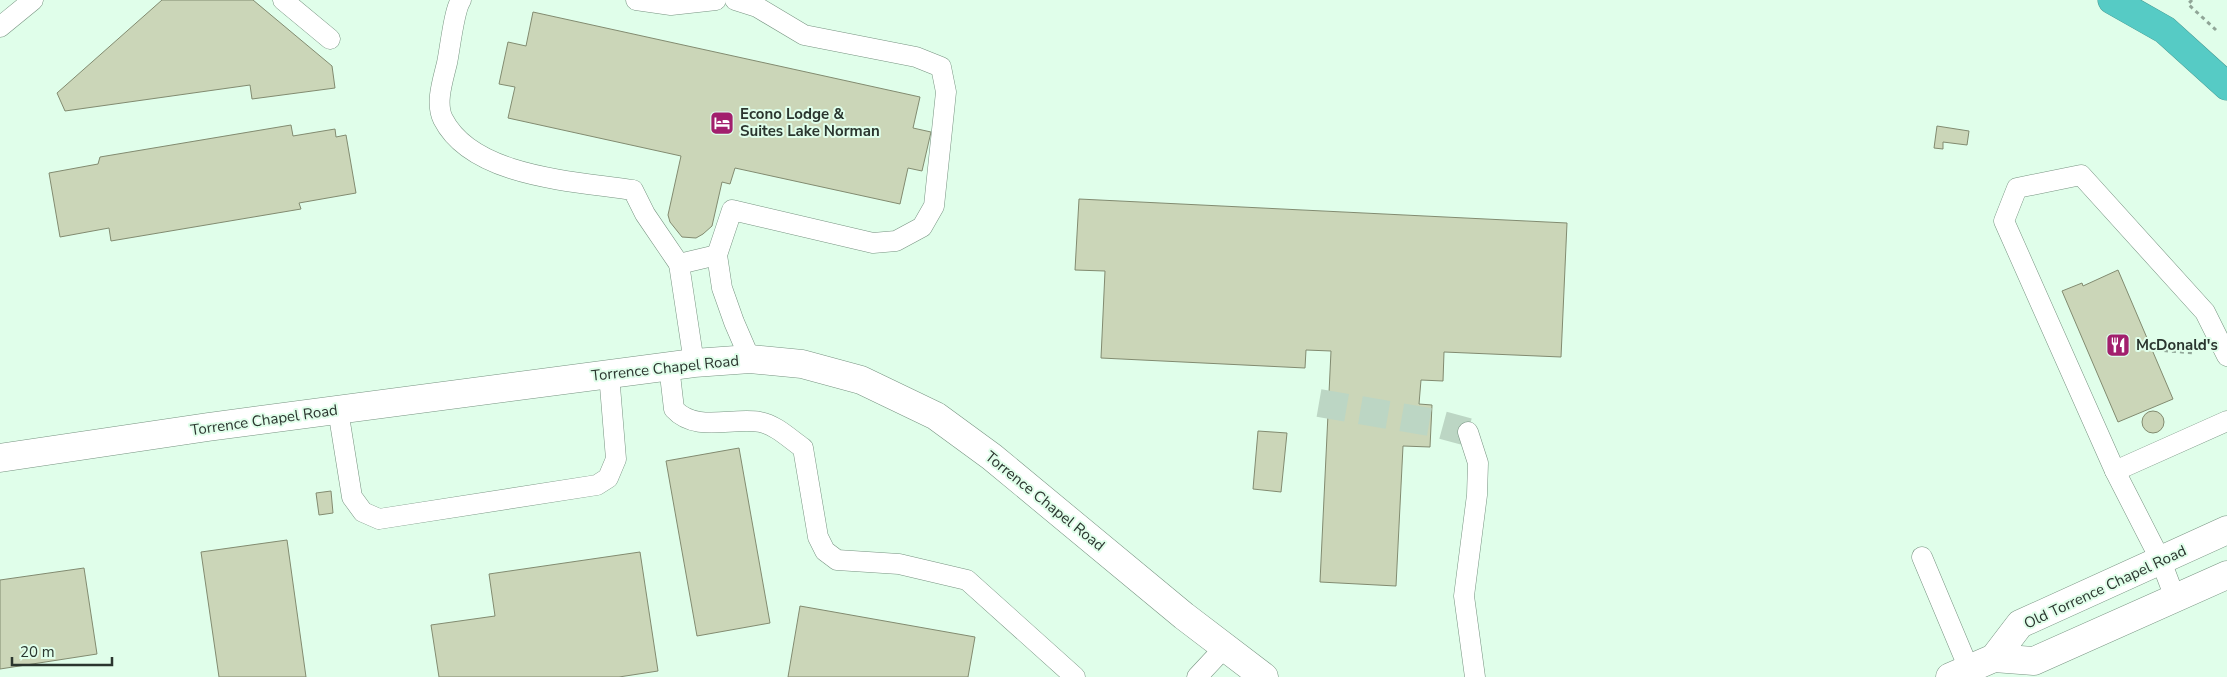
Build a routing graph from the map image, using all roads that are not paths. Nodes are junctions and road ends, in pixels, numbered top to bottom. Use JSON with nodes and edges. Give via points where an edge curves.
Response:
{"nodes":[{"id":1,"x":34,"y":0,"type":"edge"},
{"id":2,"x":283,"y":0,"type":"edge"},
{"id":3,"x":462,"y":0,"type":"edge"},
{"id":4,"x":636,"y":0,"type":"edge"},
{"id":5,"x":716,"y":0,"type":"edge"},
{"id":6,"x":735,"y":0,"type":"edge"},
{"id":7,"x":2112,"y":0,"type":"edge"},
{"id":8,"x":0,"y":27,"type":"edge"},
{"id":9,"x":330,"y":39,"type":"dead end"},
{"id":10,"x":2227,"y":86,"type":"edge"},
{"id":11,"x":717,"y":255,"type":"junction"},
{"id":12,"x":680,"y":264,"type":"junction"},
{"id":13,"x":2227,"y":355,"type":"edge"},
{"id":14,"x":750,"y":359,"type":"junction"},
{"id":15,"x":681,"y":364,"type":"junction"},
{"id":16,"x":609,"y":374,"type":"junction"},
{"id":17,"x":338,"y":410,"type":"junction"},
{"id":18,"x":2227,"y":421,"type":"edge"},
{"id":19,"x":1468,"y":432,"type":"dead end"},
{"id":20,"x":0,"y":458,"type":"edge"},
{"id":21,"x":2115,"y":471,"type":"junction"},
{"id":22,"x":2227,"y":530,"type":"edge"},
{"id":23,"x":1922,"y":557,"type":"dead end"},
{"id":24,"x":2161,"y":561,"type":"junction"},
{"id":25,"x":2227,"y":575,"type":"edge"},
{"id":26,"x":2175,"y":598,"type":"junction"},
{"id":27,"x":1225,"y":647,"type":"junction"},
{"id":28,"x":1994,"y":658,"type":"junction"},
{"id":29,"x":1960,"y":673,"type":"edge"},
{"id":30,"x":1075,"y":677,"type":"edge"},
{"id":31,"x":1197,"y":677,"type":"edge"},
{"id":32,"x":1264,"y":677,"type":"edge"},
{"id":33,"x":1475,"y":677,"type":"edge"}],
"edges":[{"from":1,"to":8,"type":"lane"},
{"from":2,"to":9,"type":"lane"},
{"from":3,"to":12,"type":"lane","via":[[440,96],[442,118],[458,140],[486,159],[536,175],[633,190],[645,214]]},
{"from":4,"to":5,"type":"lane","via":[[671,5]]},
{"from":6,"to":11,"type":"lane","via":[[757,7],[804,35],[916,57],[941,67],[946,92],[934,206],[922,227],[896,241],[873,243],[732,210]]},
{"from":7,"to":10,"type":"highway","via":[[2165,30]]},
{"from":11,"to":12,"type":"lane"},
{"from":11,"to":14,"type":"lane","via":[[722,288]]},
{"from":12,"to":15,"type":"lane"},
{"from":13,"to":21,"type":"lane","via":[[2204,312],[2081,175],[2017,188],[2004,221]]},
{"from":14,"to":15,"type":"street","name":"Torrence Chapel Road"},
{"from":14,"to":27,"type":"street","name":"Torrence Chapel Road","via":[[802,364],[861,380],[936,416],[992,457]]},
{"from":15,"to":16,"type":"street","name":"Torrence Chapel Road"},
{"from":15,"to":30,"type":"lane","via":[[674,409],[678,414],[694,422],[760,422],[775,428],[803,448],[818,537],[825,551],[836,560],[899,564],[967,580]]},
{"from":16,"to":17,"type":"street","name":"Torrence Chapel Road"},
{"from":16,"to":17,"type":"lane","via":[[616,459],[608,478],[597,485],[379,519],[363,512],[352,498]]},
{"from":17,"to":20,"type":"street","name":"Torrence Chapel Road"},
{"from":18,"to":21,"type":"lane"},
{"from":19,"to":33,"type":"lane","via":[[1478,463],[1464,596]]},
{"from":21,"to":24,"type":"lane"},
{"from":22,"to":24,"type":"street","name":"Old Torrence Chapel Road"},
{"from":23,"to":29,"type":"lane"},
{"from":24,"to":26,"type":"lane"},
{"from":24,"to":28,"type":"street","name":"Old Torrence Chapel Road","via":[[2020,624]]},
{"from":25,"to":26,"type":"street"},
{"from":26,"to":28,"type":"street","via":[[2034,661]]},
{"from":27,"to":31,"type":"lane"},
{"from":27,"to":32,"type":"street","name":"Torrence Chapel Road"},
{"from":28,"to":29,"type":"street"}]}
